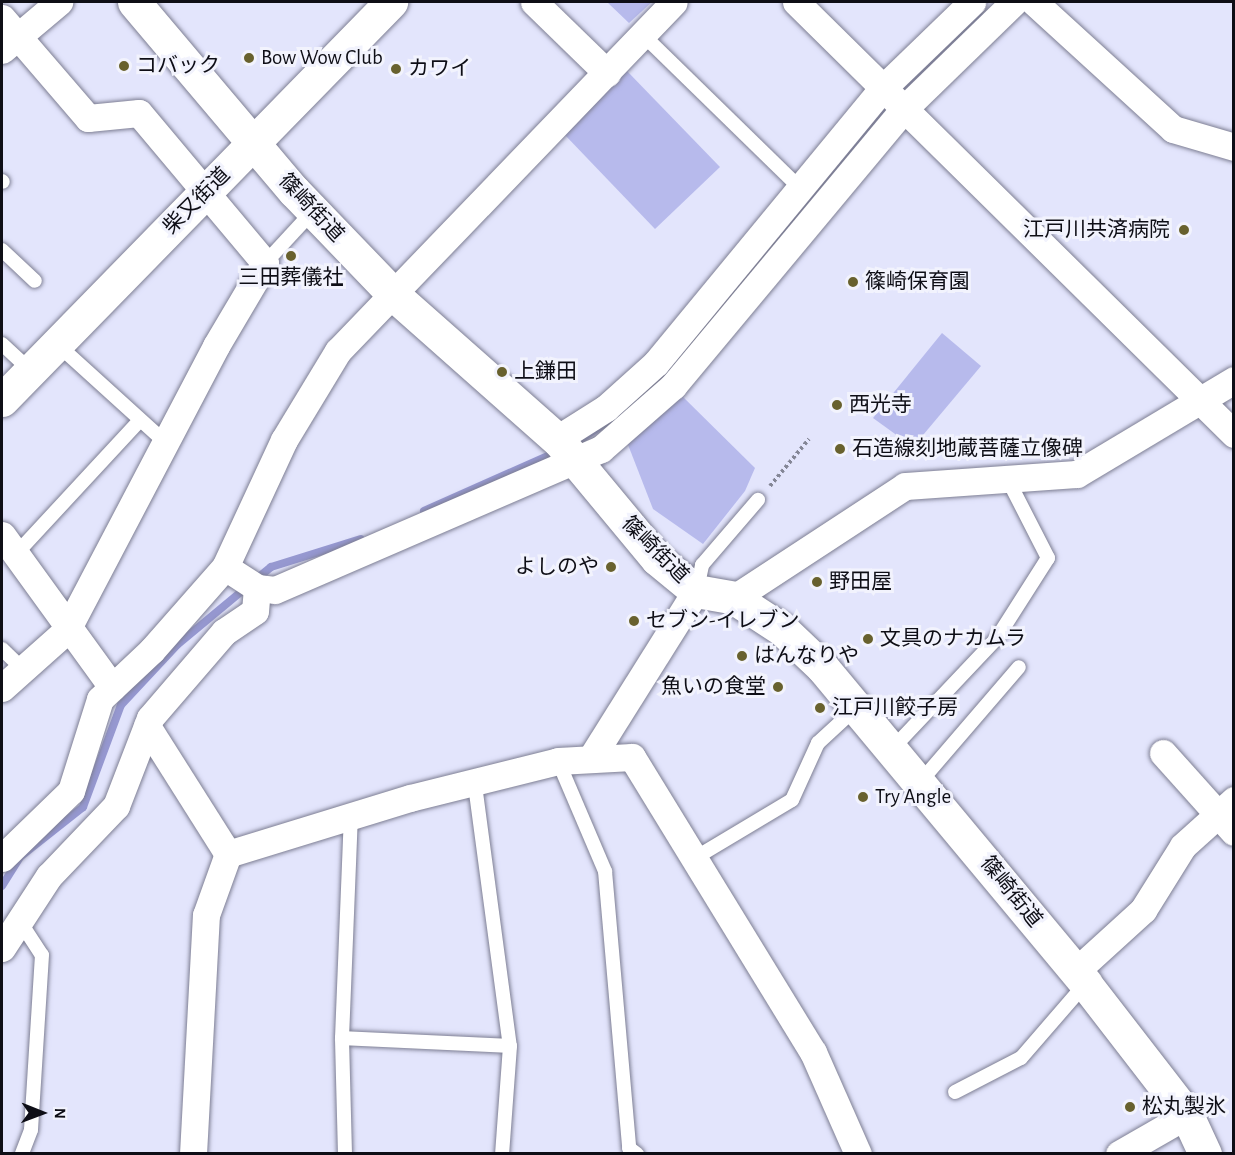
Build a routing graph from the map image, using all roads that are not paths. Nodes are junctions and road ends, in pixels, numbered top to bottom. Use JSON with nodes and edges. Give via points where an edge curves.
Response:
{"nodes":[{"id":1,"x":59,"y":2,"type":"edge"},
{"id":2,"x":134,"y":2,"type":"edge"},
{"id":3,"x":391,"y":2,"type":"edge"},
{"id":4,"x":534,"y":2,"type":"edge"},
{"id":5,"x":674,"y":2,"type":"edge"},
{"id":6,"x":796,"y":2,"type":"edge"},
{"id":7,"x":972,"y":2,"type":"edge"},
{"id":8,"x":1014,"y":2,"type":"edge"},
{"id":9,"x":1034,"y":2,"type":"edge"},
{"id":10,"x":6,"y":34,"type":"edge"},
{"id":11,"x":643,"y":35,"type":"junction"},
{"id":12,"x":607,"y":73,"type":"junction"},
{"id":13,"x":894,"y":98,"type":"junction"},
{"id":14,"x":253,"y":143,"type":"junction"},
{"id":15,"x":1233,"y":147,"type":"edge"},
{"id":16,"x":800,"y":188,"type":"junction"},
{"id":17,"x":204,"y":195,"type":"junction"},
{"id":18,"x":313,"y":211,"type":"junction"},
{"id":19,"x":2,"y":250,"type":"edge"},
{"id":20,"x":265,"y":263,"type":"junction"},
{"id":21,"x":35,"y":281,"type":"dead end"},
{"id":22,"x":395,"y":296,"type":"junction"},
{"id":23,"x":2,"y":344,"type":"edge"},
{"id":24,"x":57,"y":344,"type":"junction"},
{"id":25,"x":30,"y":370,"type":"junction"},
{"id":26,"x":1233,"y":380,"type":"edge"},
{"id":27,"x":1202,"y":399,"type":"junction"},
{"id":28,"x":2,"y":400,"type":"edge"},
{"id":29,"x":139,"y":421,"type":"junction"},
{"id":30,"x":1233,"y":434,"type":"edge"},
{"id":31,"x":166,"y":443,"type":"junction"},
{"id":32,"x":564,"y":448,"type":"junction"},
{"id":33,"x":1007,"y":478,"type":"junction"},
{"id":34,"x":758,"y":500,"type":"road end"},
{"id":35,"x":9,"y":544,"type":"edge"},
{"id":36,"x":225,"y":567,"type":"junction"},
{"id":37,"x":257,"y":588,"type":"junction"},
{"id":38,"x":696,"y":591,"type":"junction"},
{"id":39,"x":734,"y":598,"type":"junction"},
{"id":40,"x":67,"y":630,"type":"junction"},
{"id":41,"x":2,"y":649,"type":"edge"},
{"id":42,"x":1019,"y":668,"type":"dead end"},
{"id":43,"x":23,"y":669,"type":"junction"},
{"id":44,"x":112,"y":687,"type":"junction"},
{"id":45,"x":2,"y":688,"type":"edge"},
{"id":46,"x":858,"y":706,"type":"junction"},
{"id":47,"x":147,"y":726,"type":"junction"},
{"id":48,"x":893,"y":748,"type":"junction"},
{"id":49,"x":1163,"y":753,"type":"dead end"},
{"id":50,"x":593,"y":755,"type":"junction"},
{"id":51,"x":558,"y":761,"type":"junction"},
{"id":52,"x":921,"y":782,"type":"junction"},
{"id":53,"x":475,"y":785,"type":"junction"},
{"id":54,"x":351,"y":814,"type":"junction"},
{"id":55,"x":1228,"y":816,"type":"edge"},
{"id":56,"x":228,"y":854,"type":"junction"},
{"id":57,"x":2,"y":858,"type":"edge"},
{"id":58,"x":694,"y":858,"type":"junction"},
{"id":59,"x":21,"y":923,"type":"junction"},
{"id":60,"x":2,"y":948,"type":"edge"},
{"id":61,"x":1081,"y":977,"type":"junction"},
{"id":62,"x":342,"y":1038,"type":"junction"},
{"id":63,"x":510,"y":1046,"type":"junction"},
{"id":64,"x":955,"y":1092,"type":"dead end"},
{"id":65,"x":1187,"y":1115,"type":"junction"},
{"id":66,"x":22,"y":1154,"type":"edge"},
{"id":67,"x":193,"y":1154,"type":"edge"},
{"id":68,"x":345,"y":1154,"type":"edge"},
{"id":69,"x":502,"y":1154,"type":"edge"},
{"id":70,"x":637,"y":1154,"type":"edge"},
{"id":71,"x":858,"y":1154,"type":"edge"},
{"id":72,"x":1119,"y":1154,"type":"edge"},
{"id":73,"x":1205,"y":1154,"type":"edge"}],
"edges":[{"from":1,"to":10,"type":"street"},
{"from":2,"to":14,"type":"street","name":"篠崎街道"},
{"from":3,"to":14,"type":"street","name":"柴又街道"},
{"from":4,"to":12,"type":"street"},
{"from":5,"to":11,"type":"street"},
{"from":6,"to":13,"type":"street"},
{"from":7,"to":13,"type":"street"},
{"from":8,"to":13,"type":"street"},
{"from":9,"to":15,"type":"street","via":[[1173,129]]},
{"from":10,"to":17,"type":"street","via":[[88,118],[139,112]]},
{"from":11,"to":12,"type":"street"},
{"from":11,"to":16,"type":"lane"},
{"from":12,"to":22,"type":"street"},
{"from":13,"to":16,"type":"street"},
{"from":13,"to":27,"type":"street"},
{"from":13,"to":32,"type":"street","via":[[673,386],[601,449]]},
{"from":14,"to":17,"type":"street","name":"柴又街道"},
{"from":14,"to":18,"type":"street","name":"篠崎街道"},
{"from":16,"to":32,"type":"street","via":[[656,363]]},
{"from":17,"to":20,"type":"street"},
{"from":17,"to":24,"type":"street","name":"柴又街道"},
{"from":18,"to":20,"type":"lane"},
{"from":18,"to":22,"type":"street","name":"篠崎街道"},
{"from":19,"to":21,"type":"lane"},
{"from":20,"to":31,"type":"street"},
{"from":22,"to":32,"type":"street","name":"篠崎街道"},
{"from":22,"to":36,"type":"street","via":[[339,351],[284,440]]},
{"from":23,"to":25,"type":"lane"},
{"from":24,"to":25,"type":"street","name":"柴又街道"},
{"from":24,"to":29,"type":"lane"},
{"from":25,"to":28,"type":"street","name":"柴又街道"},
{"from":26,"to":27,"type":"street"},
{"from":27,"to":30,"type":"street"},
{"from":27,"to":33,"type":"street","via":[[1077,474]]},
{"from":29,"to":31,"type":"lane"},
{"from":29,"to":35,"type":"lane"},
{"from":31,"to":40,"type":"street"},
{"from":32,"to":37,"type":"street","via":[[384,545],[275,590]]},
{"from":32,"to":38,"type":"street","name":"篠崎街道","via":[[657,559]]},
{"from":33,"to":39,"type":"street","via":[[905,486]]},
{"from":33,"to":48,"type":"lane","via":[[1048,558],[997,638]]},
{"from":34,"to":38,"type":"lane","via":[[702,565]]},
{"from":35,"to":40,"type":"street"},
{"from":36,"to":37,"type":"street"},
{"from":36,"to":44,"type":"street"},
{"from":37,"to":47,"type":"street","via":[[255,611],[224,632]]},
{"from":38,"to":39,"type":"street","name":"篠崎街道"},
{"from":38,"to":50,"type":"street"},
{"from":39,"to":46,"type":"street","name":"篠崎街道","via":[[783,630]]},
{"from":40,"to":43,"type":"street"},
{"from":40,"to":44,"type":"street"},
{"from":41,"to":43,"type":"lane"},
{"from":42,"to":52,"type":"lane"},
{"from":43,"to":45,"type":"street"},
{"from":44,"to":57,"type":"street","via":[[100,699],[71,791]]},
{"from":46,"to":48,"type":"street","name":"篠崎街道"},
{"from":46,"to":58,"type":"lane","via":[[818,743],[792,800]]},
{"from":47,"to":56,"type":"street"},
{"from":47,"to":59,"type":"street","via":[[116,806],[49,876]]},
{"from":48,"to":52,"type":"street","name":"篠崎街道"},
{"from":49,"to":55,"type":"street"},
{"from":50,"to":51,"type":"street"},
{"from":50,"to":58,"type":"street","via":[[632,758]]},
{"from":51,"to":53,"type":"street"},
{"from":51,"to":70,"type":"lane","via":[[605,871],[628,1148]]},
{"from":52,"to":61,"type":"street","name":"篠崎街道"},
{"from":53,"to":54,"type":"street"},
{"from":53,"to":63,"type":"lane"},
{"from":54,"to":56,"type":"street"},
{"from":54,"to":62,"type":"lane"},
{"from":55,"to":61,"type":"street","via":[[1183,846],[1143,910]]},
{"from":56,"to":67,"type":"street","via":[[206,915]]},
{"from":58,"to":71,"type":"street","via":[[813,1052]]},
{"from":59,"to":60,"type":"street"},
{"from":59,"to":66,"type":"lane","via":[[42,954],[31,1130]]},
{"from":61,"to":64,"type":"lane","via":[[1021,1058]]},
{"from":61,"to":65,"type":"street","name":"篠崎街道"},
{"from":62,"to":63,"type":"lane"},
{"from":62,"to":68,"type":"lane"},
{"from":63,"to":69,"type":"lane"},
{"from":65,"to":72,"type":"street"},
{"from":65,"to":73,"type":"street","name":"篠崎街道"}]}
